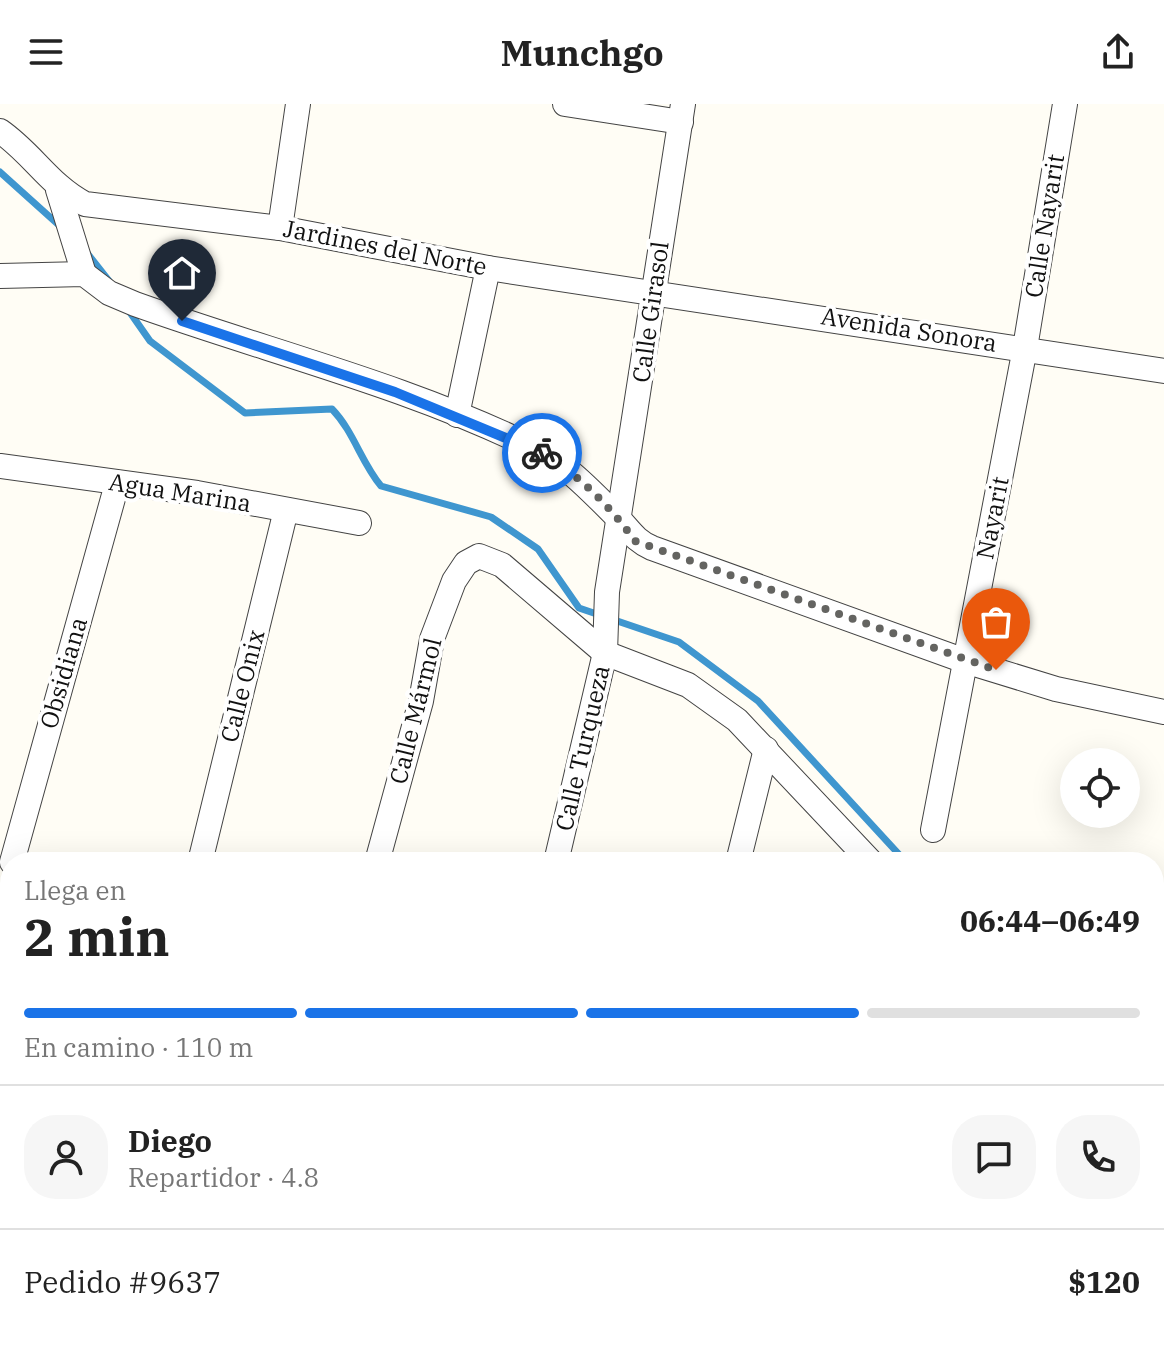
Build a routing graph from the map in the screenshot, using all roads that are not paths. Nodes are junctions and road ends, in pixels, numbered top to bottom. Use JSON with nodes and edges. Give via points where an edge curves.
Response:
{"nodes":[{"id":1,"x":298,"y":104,"type":"edge"},
{"id":2,"x":565,"y":104,"type":"edge"},
{"id":3,"x":1065,"y":104,"type":"edge"},
{"id":4,"x":682,"y":113,"type":"edge"},
{"id":5,"x":0,"y":131,"type":"edge"},
{"id":6,"x":58,"y":190,"type":"junction"},
{"id":7,"x":280,"y":228,"type":"junction"},
{"id":8,"x":488,"y":268,"type":"junction"},
{"id":9,"x":84,"y":274,"type":"junction"},
{"id":10,"x":0,"y":276,"type":"edge"},
{"id":11,"x":653,"y":290,"type":"junction"},
{"id":12,"x":1025,"y":348,"type":"junction"},
{"id":13,"x":1164,"y":371,"type":"edge"},
{"id":14,"x":457,"y":415,"type":"junction"},
{"id":15,"x":0,"y":466,"type":"edge"},
{"id":16,"x":117,"y":484,"type":"junction"},
{"id":17,"x":286,"y":510,"type":"junction"},
{"id":18,"x":621,"y":521,"type":"junction"},
{"id":19,"x":359,"y":523,"type":"dead end"},
{"id":20,"x":607,"y":592,"type":"joint"},
{"id":21,"x":606,"y":643,"type":"junction"},
{"id":22,"x":965,"y":661,"type":"junction"},
{"id":23,"x":1164,"y":712,"type":"edge"},
{"id":24,"x":766,"y":749,"type":"junction"},
{"id":25,"x":933,"y":830,"type":"dead end"},
{"id":26,"x":14,"y":852,"type":"edge"},
{"id":27,"x":202,"y":852,"type":"edge"},
{"id":28,"x":380,"y":852,"type":"edge"},
{"id":29,"x":558,"y":852,"type":"edge"},
{"id":30,"x":740,"y":852,"type":"edge"},
{"id":31,"x":862,"y":852,"type":"edge"}],
"edges":[{"from":1,"to":7,"type":"street"},
{"from":2,"to":4,"type":"street"},
{"from":3,"to":12,"type":"street","name":"Calle Nayarit"},
{"from":4,"to":11,"type":"street","name":"Calle Girasol"},
{"from":5,"to":6,"type":"street","via":[[28,151]]},
{"from":6,"to":7,"type":"street","name":"Jardines del Norte","via":[[116,211]]},
{"from":6,"to":9,"type":"street"},
{"from":7,"to":8,"type":"street","name":"Jardines del Norte"},
{"from":8,"to":11,"type":"street","name":"Jardines del Norte"},
{"from":8,"to":14,"type":"street"},
{"from":9,"to":10,"type":"street"},
{"from":9,"to":14,"type":"street","via":[[135,304]]},
{"from":11,"to":12,"type":"street","name":"Avenida Sonora"},
{"from":11,"to":18,"type":"street","name":"Calle Girasol"},
{"from":12,"to":13,"type":"street","name":"Avenida Sonora"},
{"from":12,"to":22,"type":"street","name":"Nayarit"},
{"from":14,"to":18,"type":"street","via":[[570,470]]},
{"from":15,"to":16,"type":"street","name":"Agua Marina"},
{"from":16,"to":17,"type":"street","name":"Agua Marina"},
{"from":16,"to":26,"type":"street","name":"Obsidiana"},
{"from":17,"to":19,"type":"street","name":"Agua Marina"},
{"from":17,"to":27,"type":"street","name":"Calle Onix"},
{"from":18,"to":20,"type":"street","name":"Calle Girasol"},
{"from":18,"to":22,"type":"street","via":[[635,541],[652,548]]},
{"from":20,"to":21,"type":"street","name":"Calle Turqueza"},
{"from":21,"to":24,"type":"street","via":[[688,685],[737,720]]},
{"from":21,"to":28,"type":"street","name":"Calle Mármol","via":[[502,565],[479,556],[466,563],[432,639],[421,701]]},
{"from":21,"to":29,"type":"street","name":"Calle Turqueza"},
{"from":22,"to":23,"type":"street","via":[[1056,689]]},
{"from":22,"to":25,"type":"street","name":"Nayarit"},
{"from":24,"to":30,"type":"street"},
{"from":24,"to":31,"type":"street"}]}
